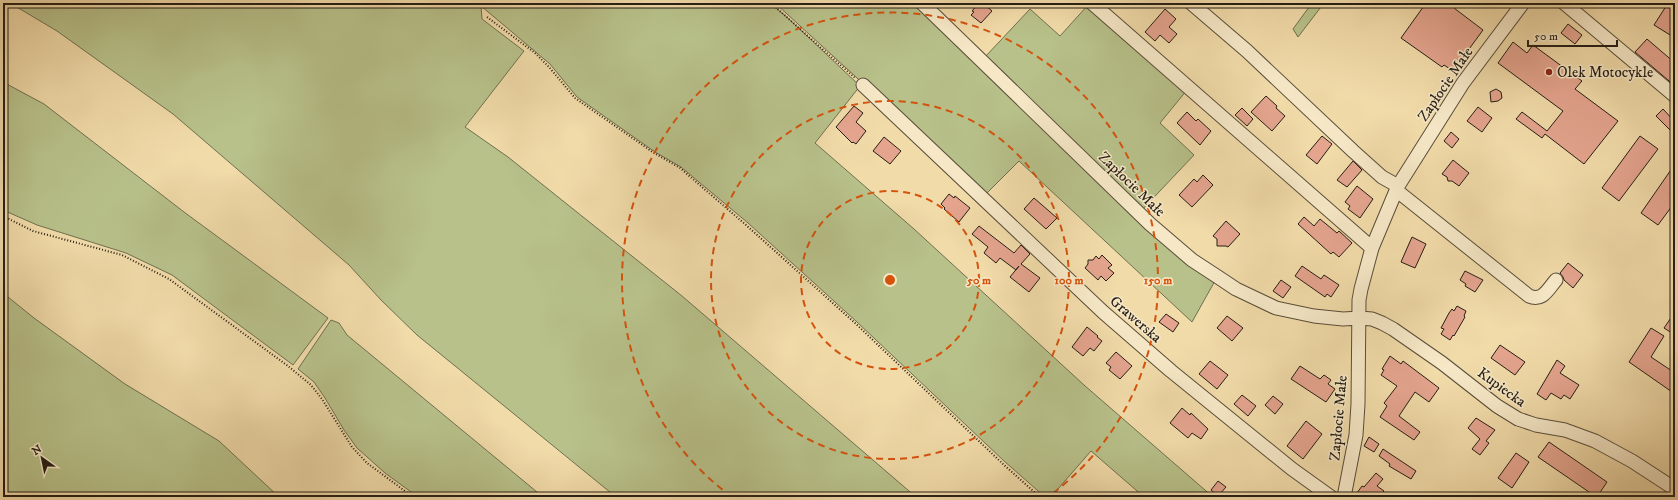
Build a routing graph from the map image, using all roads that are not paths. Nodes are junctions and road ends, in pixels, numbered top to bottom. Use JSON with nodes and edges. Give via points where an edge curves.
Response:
{"nodes":[{"id":1,"x":922,"y":3,"type":"edge"},
{"id":2,"x":1092,"y":3,"type":"edge"},
{"id":3,"x":1191,"y":3,"type":"edge"},
{"id":4,"x":1523,"y":3,"type":"edge"},
{"id":5,"x":1564,"y":3,"type":"edge"},
{"id":6,"x":863,"y":85,"type":"road end"},
{"id":7,"x":1675,"y":96,"type":"edge"},
{"id":8,"x":1397,"y":188,"type":"junction"},
{"id":9,"x":1372,"y":248,"type":"junction"},
{"id":10,"x":1556,"y":280,"type":"dead end"},
{"id":11,"x":1360,"y":318,"type":"junction"},
{"id":12,"x":1675,"y":488,"type":"edge"},
{"id":13,"x":1331,"y":497,"type":"edge"},
{"id":14,"x":1344,"y":497,"type":"edge"}],
"edges":[{"from":1,"to":11,"type":"street","name":"Zapłocie Małe","via":[[1150,224],[1192,260],[1236,289],[1276,308],[1314,316]]},
{"from":2,"to":9,"type":"street"},
{"from":3,"to":8,"type":"street"},
{"from":4,"to":8,"type":"street","name":"Zapłocie Małe","via":[[1463,83]]},
{"from":5,"to":7,"type":"street"},
{"from":6,"to":13,"type":"street","name":"Grawerska","via":[[1104,312],[1171,371],[1292,469]]},
{"from":8,"to":9,"type":"street","name":"Zapłocie Małe"},
{"from":8,"to":10,"type":"street","via":[[1530,296],[1542,297]]},
{"from":9,"to":11,"type":"street","name":"Zapłocie Małe","via":[[1360,289]]},
{"from":11,"to":12,"type":"street","name":"Kupiecka","via":[[1372,319],[1393,329],[1518,420],[1565,430],[1595,441]]},
{"from":11,"to":14,"type":"street","name":"Zapłocie Małe","via":[[1356,435]]}]}
